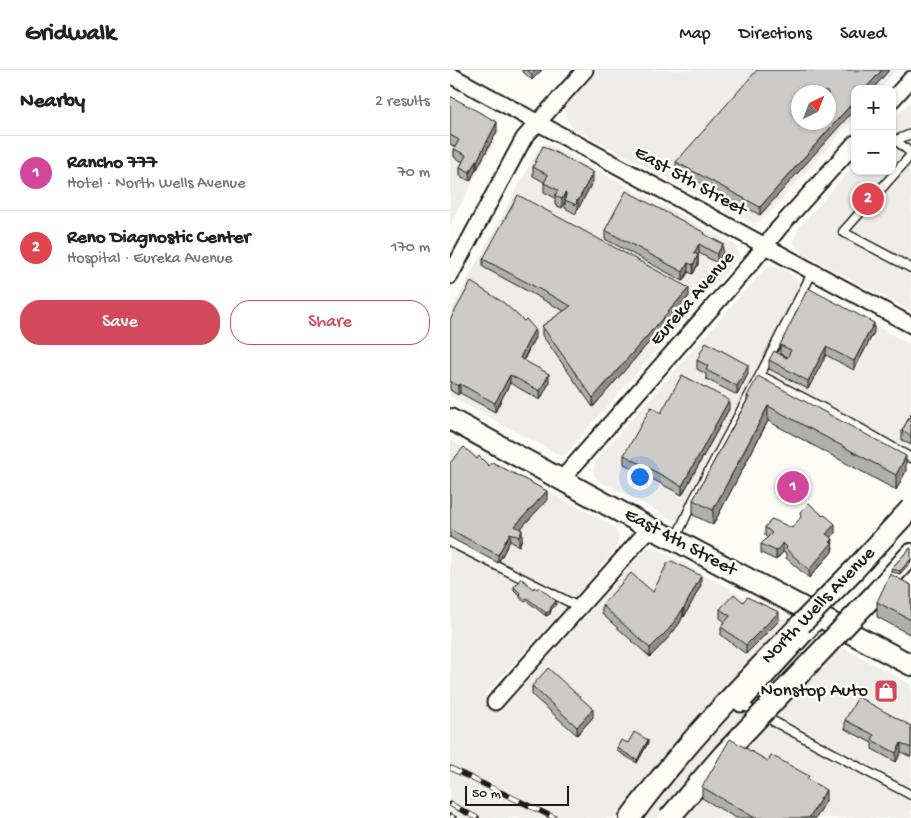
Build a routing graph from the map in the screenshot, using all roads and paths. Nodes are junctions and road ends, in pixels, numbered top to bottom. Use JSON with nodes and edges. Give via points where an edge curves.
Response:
{"nodes":[{"id":1,"x":585,"y":70,"type":"edge"},
{"id":2,"x":450,"y":75,"type":"edge"},
{"id":3,"x":911,"y":79,"type":"edge"},
{"id":4,"x":896,"y":96,"type":"edge"},
{"id":5,"x":538,"y":122,"type":"junction"},
{"id":6,"x":911,"y":134,"type":"edge"},
{"id":7,"x":896,"y":138,"type":"edge"},
{"id":8,"x":896,"y":140,"type":"edge"},
{"id":9,"x":851,"y":147,"type":"edge"},
{"id":10,"x":911,"y":154,"type":"edge"},
{"id":11,"x":764,"y":245,"type":"junction"},
{"id":12,"x":911,"y":268,"type":"edge"},
{"id":13,"x":813,"y":271,"type":"junction"},
{"id":14,"x":450,"y":276,"type":"edge"},
{"id":15,"x":911,"y":325,"type":"edge"},
{"id":16,"x":760,"y":375,"type":"junction"},
{"id":17,"x":450,"y":419,"type":"edge"},
{"id":18,"x":911,"y":458,"type":"edge"},
{"id":19,"x":562,"y":480,"type":"junction"},
{"id":20,"x":911,"y":508,"type":"edge"},
{"id":21,"x":911,"y":523,"type":"edge"},
{"id":22,"x":650,"y":528,"type":"junction"},
{"id":23,"x":675,"y":540,"type":"junction"},
{"id":24,"x":450,"y":542,"type":"edge"},
{"id":25,"x":911,"y":554,"type":"edge"},
{"id":26,"x":579,"y":607,"type":"junction"},
{"id":27,"x":820,"y":617,"type":"junction"},
{"id":28,"x":911,"y":665,"type":"edge"},
{"id":29,"x":496,"y":702,"type":"dead end"},
{"id":30,"x":741,"y":704,"type":"joint"},
{"id":31,"x":911,"y":795,"type":"edge"},
{"id":32,"x":630,"y":818,"type":"edge"},
{"id":33,"x":669,"y":818,"type":"edge"}],
"edges":[{"from":1,"to":5,"type":"street"},
{"from":2,"to":5,"type":"street","name":"East 5th Street"},
{"from":3,"to":4,"type":"street"},
{"from":5,"to":11,"type":"street","name":"East 5th Street"},
{"from":5,"to":14,"type":"street","via":[[524,138]]},
{"from":6,"to":7,"type":"lane"},
{"from":8,"to":10,"type":"lane"},
{"from":9,"to":11,"type":"street","name":"Eureka Avenue"},
{"from":10,"to":12,"type":"lane","via":[[843,232]]},
{"from":11,"to":13,"type":"street","name":"East 5th Street"},
{"from":11,"to":19,"type":"street","name":"Eureka Avenue"},
{"from":13,"to":15,"type":"street","name":"East 5th Street"},
{"from":13,"to":16,"type":"lane"},
{"from":16,"to":18,"type":"lane"},
{"from":16,"to":23,"type":"lane"},
{"from":17,"to":19,"type":"main road","name":"East 4th Street"},
{"from":19,"to":22,"type":"main road","name":"East 4th Street"},
{"from":20,"to":32,"type":"main road","name":"North Wells Avenue","bridge":true,"via":[[705,725]]},
{"from":21,"to":27,"type":"street"},
{"from":22,"to":23,"type":"main road","name":"East 4th Street"},
{"from":22,"to":26,"type":"street"},
{"from":23,"to":27,"type":"main road","name":"East 4th Street"},
{"from":24,"to":26,"type":"lane"},
{"from":25,"to":33,"type":"main road","name":"North Wells Avenue","bridge":true},
{"from":26,"to":29,"type":"street"},
{"from":27,"to":28,"type":"main road","name":"East 4th Street"},
{"from":27,"to":30,"type":"street"},
{"from":30,"to":31,"type":"lane"}]}
